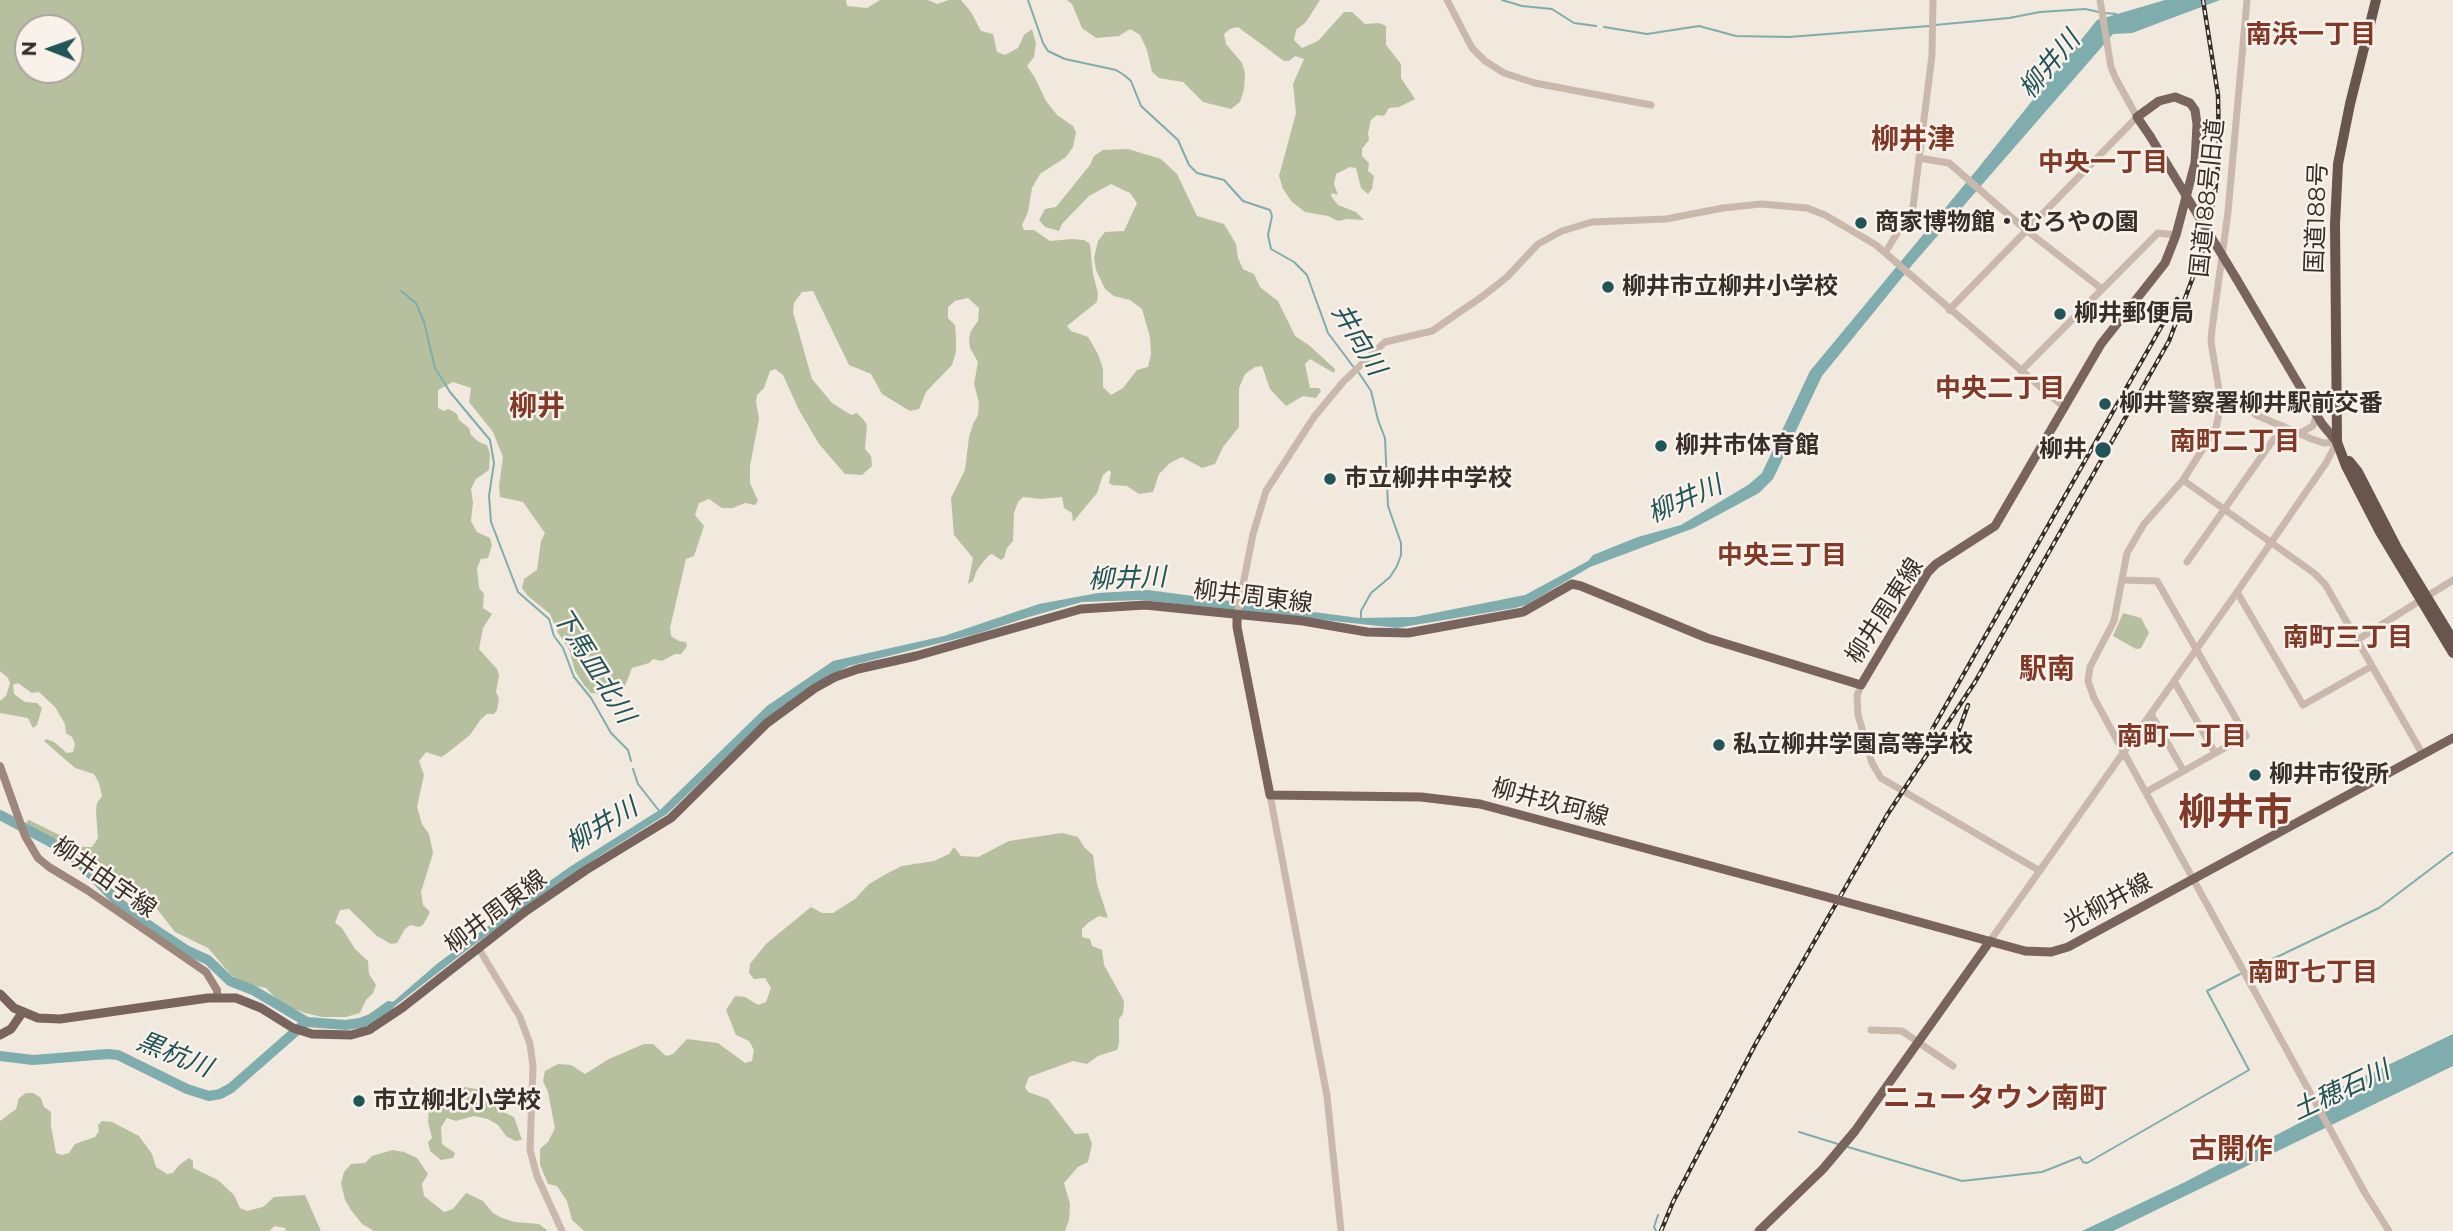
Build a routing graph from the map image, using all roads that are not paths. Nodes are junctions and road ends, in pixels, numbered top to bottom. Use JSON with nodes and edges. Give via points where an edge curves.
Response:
{"nodes":[{"id":1,"x":1447,"y":0,"type":"edge"},
{"id":2,"x":1933,"y":0,"type":"edge"},
{"id":3,"x":2100,"y":0,"type":"edge"},
{"id":4,"x":2248,"y":0,"type":"edge"},
{"id":5,"x":2376,"y":0,"type":"edge"},
{"id":6,"x":1651,"y":104,"type":"dead end"},
{"id":7,"x":2137,"y":117,"type":"junction"},
{"id":8,"x":1920,"y":158,"type":"junction"},
{"id":9,"x":2026,"y":230,"type":"junction"},
{"id":10,"x":2176,"y":235,"type":"junction"},
{"id":11,"x":1885,"y":253,"type":"junction"},
{"id":12,"x":2102,"y":289,"type":"junction"},
{"id":13,"x":1950,"y":310,"type":"junction"},
{"id":14,"x":2021,"y":371,"type":"junction"},
{"id":15,"x":2336,"y":394,"type":"junction"},
{"id":16,"x":2220,"y":396,"type":"junction"},
{"id":17,"x":2308,"y":400,"type":"junction"},
{"id":18,"x":2065,"y":408,"type":"junction"},
{"id":19,"x":2317,"y":414,"type":"junction"},
{"id":20,"x":2283,"y":426,"type":"junction"},
{"id":21,"x":2300,"y":433,"type":"junction"},
{"id":22,"x":2337,"y":442,"type":"junction"},
{"id":23,"x":2183,"y":480,"type":"junction"},
{"id":24,"x":2224,"y":510,"type":"junction"},
{"id":25,"x":2270,"y":542,"type":"junction"},
{"id":26,"x":2187,"y":562,"type":"dead end"},
{"id":27,"x":2122,"y":580,"type":"junction"},
{"id":28,"x":2453,"y":580,"type":"edge"},
{"id":29,"x":2237,"y":592,"type":"junction"},
{"id":30,"x":2424,"y":599,"type":"junction"},
{"id":31,"x":1237,"y":612,"type":"junction"},
{"id":32,"x":2357,"y":640,"type":"junction"},
{"id":33,"x":2453,"y":640,"type":"edge"},
{"id":34,"x":2196,"y":650,"type":"junction"},
{"id":35,"x":2453,"y":653,"type":"edge"},
{"id":36,"x":2372,"y":666,"type":"junction"},
{"id":37,"x":2174,"y":681,"type":"junction"},
{"id":38,"x":1861,"y":685,"type":"junction"},
{"id":39,"x":2151,"y":714,"type":"junction"},
{"id":40,"x":2453,"y":738,"type":"edge"},
{"id":41,"x":2215,"y":753,"type":"junction"},
{"id":42,"x":2124,"y":754,"type":"junction"},
{"id":43,"x":2423,"y":755,"type":"junction"},
{"id":44,"x":0,"y":766,"type":"edge"},
{"id":45,"x":2183,"y":771,"type":"junction"},
{"id":46,"x":2146,"y":792,"type":"junction"},
{"id":47,"x":1270,"y":795,"type":"junction"},
{"id":48,"x":2040,"y":871,"type":"junction"},
{"id":49,"x":2194,"y":879,"type":"junction"},
{"id":50,"x":1990,"y":941,"type":"junction"},
{"id":51,"x":479,"y":949,"type":"junction"},
{"id":52,"x":0,"y":994,"type":"edge"},
{"id":53,"x":217,"y":998,"type":"junction"},
{"id":54,"x":22,"y":1013,"type":"junction"},
{"id":55,"x":1871,"y":1030,"type":"dead end"},
{"id":56,"x":0,"y":1035,"type":"edge"},
{"id":57,"x":1920,"y":1043,"type":"junction"},
{"id":58,"x":1953,"y":1066,"type":"dead end"},
{"id":59,"x":562,"y":1231,"type":"edge"},
{"id":60,"x":1341,"y":1231,"type":"edge"},
{"id":61,"x":1759,"y":1231,"type":"edge"},
{"id":62,"x":2389,"y":1231,"type":"edge"}],
"edges":[{"from":1,"to":6,"type":"street","via":[[1472,48],[1504,73]]},
{"from":2,"to":8,"type":"street"},
{"from":3,"to":7,"type":"street","via":[[2116,79]]},
{"from":4,"to":16,"type":"street","name":"国道188号旧道","via":[[2211,341]]},
{"from":5,"to":15,"type":"highway","name":"国道188号","via":[[2338,163]]},
{"from":7,"to":9,"type":"street"},
{"from":7,"to":10,"type":"main road","name":"柳井周東線","via":[[2159,101],[2175,97],[2190,103],[2197,118],[2195,163]]},
{"from":7,"to":17,"type":"main road","bridge":true},
{"from":8,"to":9,"type":"street","via":[[1949,163]]},
{"from":8,"to":11,"type":"street","via":[[1912,211]]},
{"from":9,"to":12,"type":"street"},
{"from":9,"to":13,"type":"street"},
{"from":10,"to":12,"type":"street","via":[[2158,233]]},
{"from":10,"to":18,"type":"main road","name":"柳井周東線","via":[[2165,263],[2101,344]]},
{"from":11,"to":13,"type":"street"},
{"from":11,"to":31,"type":"street","via":[[1825,215],[1779,204],[1735,206],[1666,219],[1592,222],[1546,239],[1501,283],[1432,331],[1394,339],[1377,348],[1328,399],[1266,491]]},
{"from":12,"to":14,"type":"street"},
{"from":13,"to":14,"type":"street"},
{"from":14,"to":18,"type":"street"},
{"from":15,"to":17,"type":"main road","via":[[2325,405]]},
{"from":15,"to":22,"type":"highway","name":"国道188号"},
{"from":16,"to":20,"type":"street","via":[[2231,397],[2256,415]]},
{"from":16,"to":23,"type":"street","name":"国道188号旧道","via":[[2216,428]]},
{"from":17,"to":19,"type":"main road"},
{"from":18,"to":38,"type":"main road","name":"柳井周東線","via":[[1995,526],[1928,572]]},
{"from":19,"to":21,"type":"street","via":[[2313,426]]},
{"from":19,"to":22,"type":"main road"},
{"from":20,"to":21,"type":"street"},
{"from":20,"to":24,"type":"street"},
{"from":21,"to":22,"type":"street","via":[[2324,443]]},
{"from":22,"to":25,"type":"street"},
{"from":22,"to":30,"type":"highway","via":[[2358,472]]},
{"from":23,"to":24,"type":"street"},
{"from":23,"to":27,"type":"street","name":"国道188号旧道","via":[[2134,540]]},
{"from":24,"to":25,"type":"street"},
{"from":24,"to":26,"type":"street"},
{"from":25,"to":29,"type":"street"},
{"from":25,"to":32,"type":"street","via":[[2325,583]]},
{"from":27,"to":34,"type":"street","via":[[2157,581]]},
{"from":27,"to":42,"type":"street","name":"国道188号旧道","via":[[2114,621],[2090,667],[2088,681]]},
{"from":28,"to":30,"type":"street"},
{"from":29,"to":34,"type":"street"},
{"from":29,"to":36,"type":"street","via":[[2303,705]]},
{"from":30,"to":32,"type":"street"},
{"from":30,"to":33,"type":"highway"},
{"from":30,"to":35,"type":"highway"},
{"from":31,"to":38,"type":"main road","name":"柳井周東線","via":[[1367,632],[1408,633],[1523,612],[1572,584],[1707,638]]},
{"from":31,"to":47,"type":"main road"},
{"from":31,"to":51,"type":"main road","name":"柳井周東線","via":[[1146,605],[1081,609],[835,677],[767,723],[671,818],[586,870]]},
{"from":32,"to":36,"type":"street"},
{"from":34,"to":37,"type":"street"},
{"from":34,"to":41,"type":"street","via":[[2246,736]]},
{"from":36,"to":43,"type":"street"},
{"from":37,"to":39,"type":"street"},
{"from":37,"to":41,"type":"street"},
{"from":38,"to":48,"type":"street","via":[[1858,715],[1871,763],[1881,778]]},
{"from":39,"to":42,"type":"street"},
{"from":39,"to":45,"type":"street"},
{"from":40,"to":43,"type":"main road","name":"光柳井線"},
{"from":41,"to":45,"type":"street"},
{"from":42,"to":46,"type":"street","name":"国道188号旧道"},
{"from":42,"to":48,"type":"street"},
{"from":43,"to":49,"type":"main road","name":"光柳井線"},
{"from":44,"to":53,"type":"main road","name":"柳井由宇線","via":[[25,836],[38,858],[206,972]]},
{"from":45,"to":46,"type":"street"},
{"from":46,"to":49,"type":"street","name":"国道188号旧道"},
{"from":47,"to":50,"type":"main road","name":"柳井玖珂線","bridge":true,"via":[[1421,797],[1480,804]]},
{"from":47,"to":60,"type":"street","via":[[1327,1096]]},
{"from":48,"to":50,"type":"street"},
{"from":49,"to":50,"type":"main road","name":"光柳井線","via":[[2068,947],[2038,953]]},
{"from":49,"to":62,"type":"street","name":"国道188号旧道"},
{"from":50,"to":57,"type":"main road"},
{"from":51,"to":53,"type":"main road","name":"柳井周東線","via":[[402,1008],[369,1030],[351,1035],[298,1030],[246,1001]]},
{"from":51,"to":59,"type":"street","via":[[520,1017],[530,1044],[530,1150]]},
{"from":52,"to":54,"type":"main road"},
{"from":53,"to":54,"type":"main road","name":"柳井周東線","via":[[60,1019]]},
{"from":54,"to":56,"type":"main road","via":[[11,1029]]},
{"from":55,"to":57,"type":"street","via":[[1902,1031]]},
{"from":57,"to":58,"type":"street"},
{"from":57,"to":61,"type":"main road","via":[[1843,1146]]}]}
